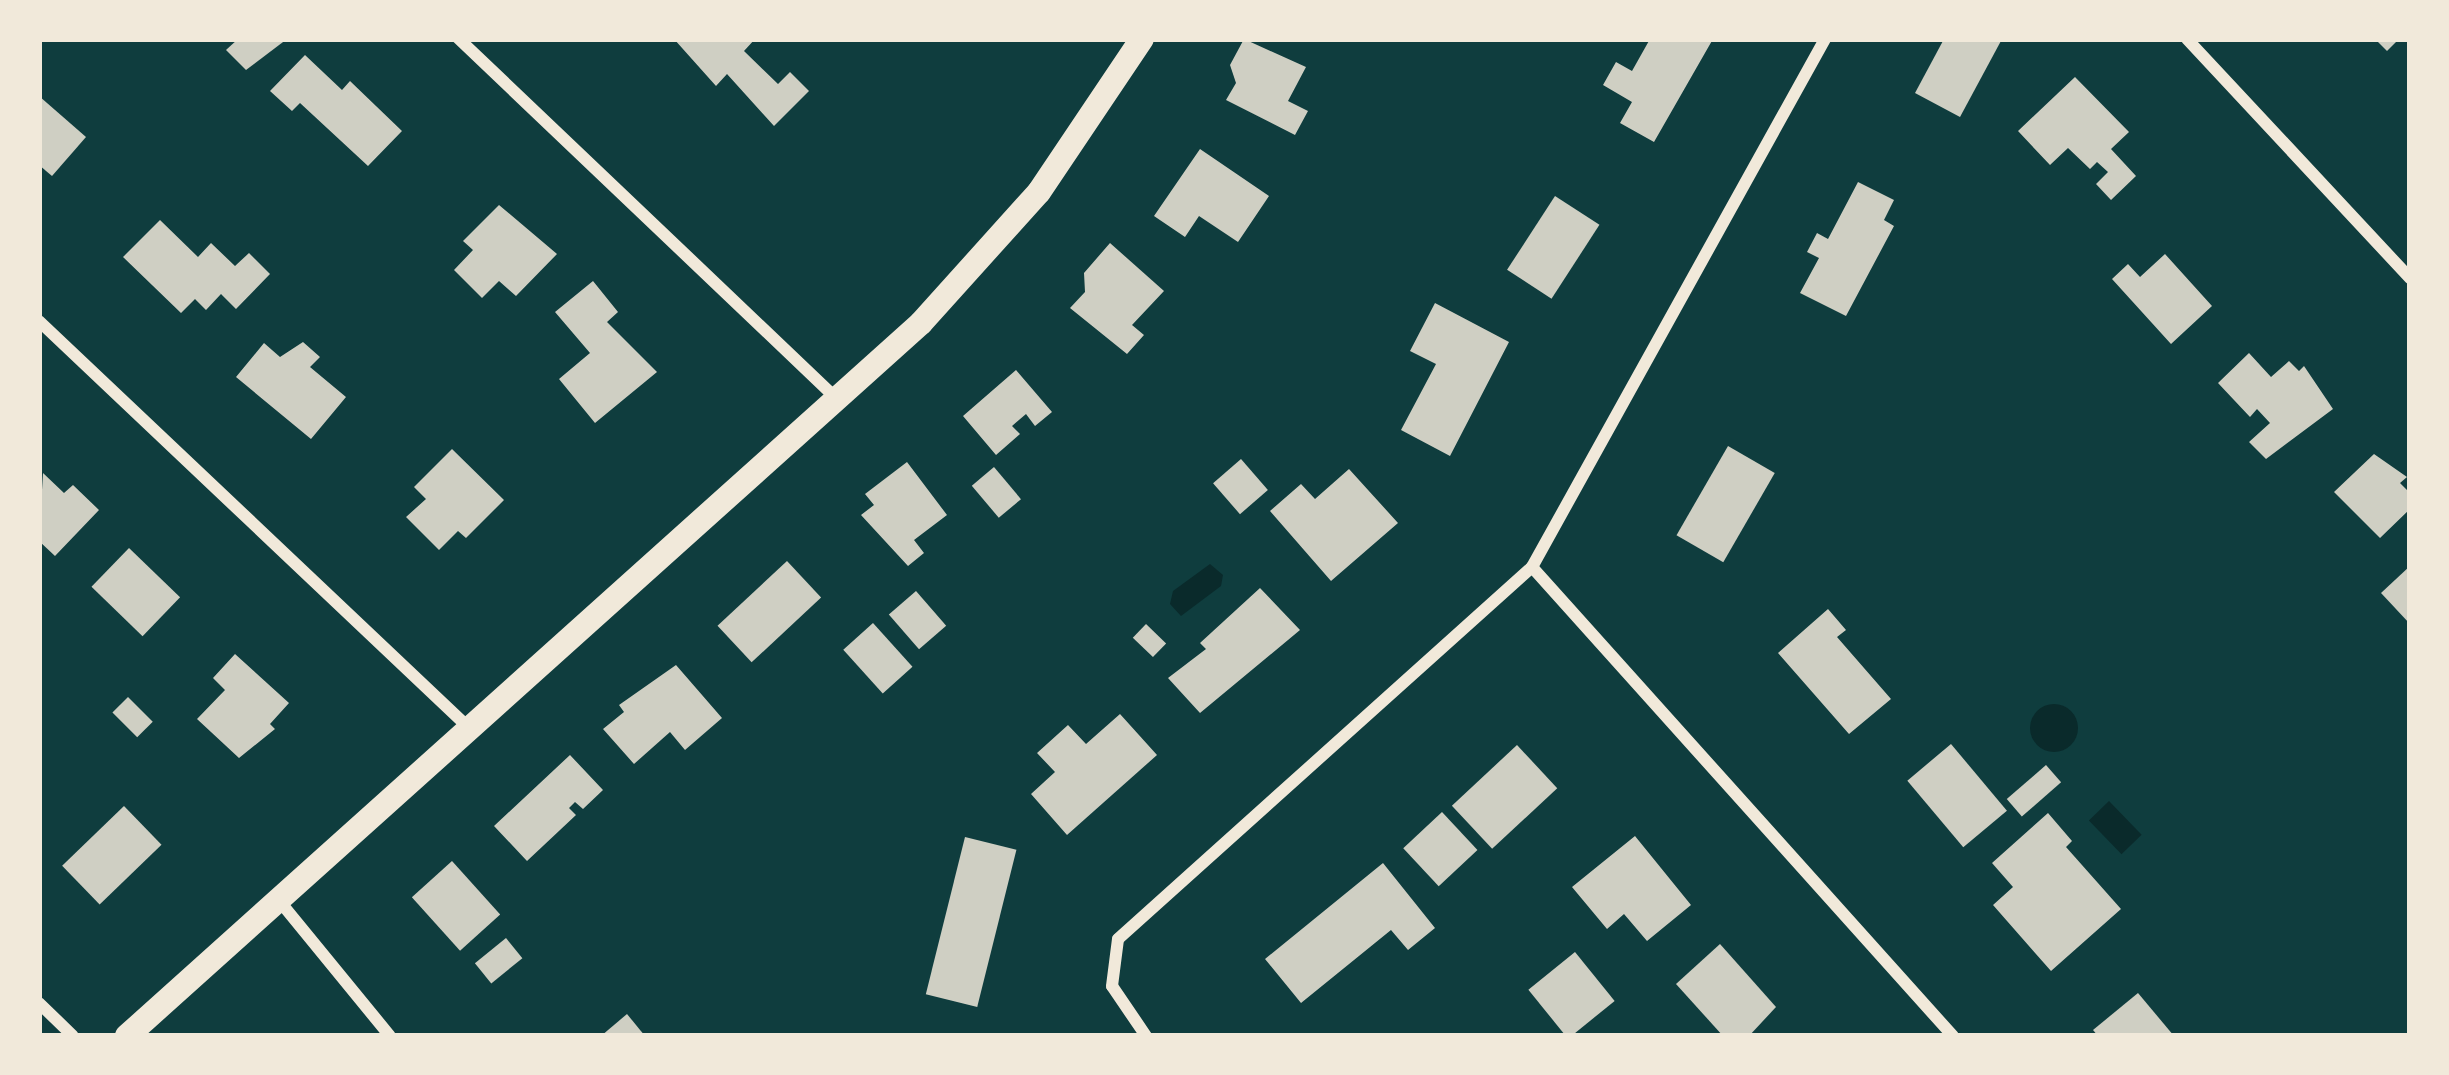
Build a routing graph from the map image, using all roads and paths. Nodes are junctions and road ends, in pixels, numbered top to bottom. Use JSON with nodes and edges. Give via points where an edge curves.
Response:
{"nodes":[{"id":1,"x":459,"y":39,"type":"edge"},
{"id":2,"x":1142,"y":39,"type":"edge"},
{"id":3,"x":1825,"y":39,"type":"edge"},
{"id":4,"x":2187,"y":39,"type":"edge"},
{"id":5,"x":2410,"y":278,"type":"edge"},
{"id":6,"x":39,"y":322,"type":"edge"},
{"id":7,"x":837,"y":399,"type":"junction"},
{"id":8,"x":1532,"y":567,"type":"junction"},
{"id":9,"x":467,"y":726,"type":"junction"},
{"id":10,"x":276,"y":898,"type":"junction"},
{"id":11,"x":39,"y":1004,"type":"edge"},
{"id":12,"x":74,"y":1036,"type":"edge"},
{"id":13,"x":127,"y":1036,"type":"edge"},
{"id":14,"x":390,"y":1036,"type":"edge"},
{"id":15,"x":1146,"y":1036,"type":"edge"},
{"id":16,"x":1953,"y":1036,"type":"edge"}],
"edges":[{"from":1,"to":7,"type":"street"},
{"from":2,"to":7,"type":"main road","via":[[1077,140],[986,255]]},
{"from":3,"to":8,"type":"street"},
{"from":4,"to":5,"type":"street"},
{"from":6,"to":9,"type":"street"},
{"from":7,"to":9,"type":"main road"},
{"from":8,"to":15,"type":"street","via":[[1127,927],[1110,971]]},
{"from":8,"to":16,"type":"street"},
{"from":9,"to":10,"type":"main road"},
{"from":10,"to":13,"type":"main road"},
{"from":10,"to":14,"type":"street"},
{"from":11,"to":12,"type":"street"}]}
